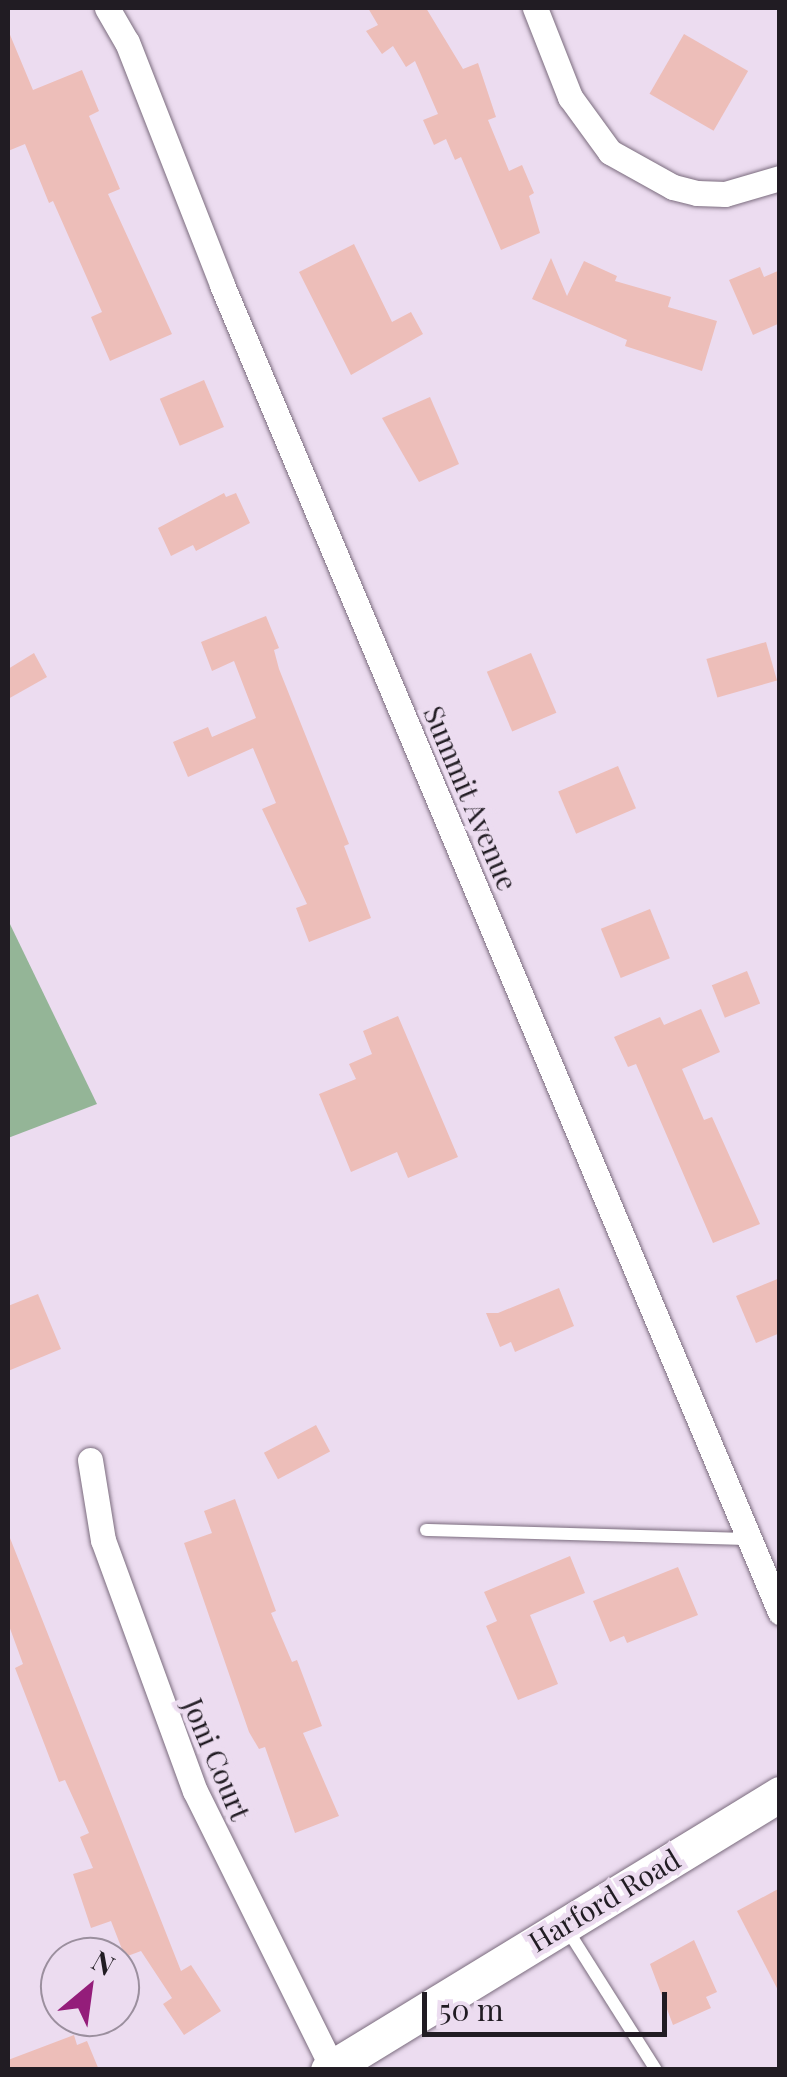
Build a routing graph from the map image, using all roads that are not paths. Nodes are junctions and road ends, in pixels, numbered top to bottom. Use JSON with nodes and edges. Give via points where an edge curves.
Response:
{"nodes":[{"id":1,"x":107,"y":8,"type":"edge"},
{"id":2,"x":535,"y":8,"type":"edge"},
{"id":3,"x":780,"y":178,"type":"edge"},
{"id":4,"x":90,"y":1460,"type":"dead end"},
{"id":5,"x":426,"y":1530,"type":"dead end"},
{"id":6,"x":752,"y":1539,"type":"junction"},
{"id":7,"x":780,"y":1612,"type":"edge"},
{"id":8,"x":780,"y":1794,"type":"edge"},
{"id":9,"x":564,"y":1924,"type":"junction"},
{"id":10,"x":330,"y":2068,"type":"edge"},
{"id":11,"x":656,"y":2070,"type":"edge"}],
"edges":[{"from":1,"to":6,"type":"street","name":"Summit Avenue","via":[[127,42],[222,286]]},
{"from":2,"to":3,"type":"street","via":[[570,97],[610,152],[697,194],[725,194]]},
{"from":4,"to":10,"type":"street","name":"Joni Court","via":[[103,1540],[188,1773]]},
{"from":5,"to":6,"type":"lane"},
{"from":6,"to":7,"type":"street","name":"Summit Avenue"},
{"from":8,"to":9,"type":"main road","name":"Harford Road"},
{"from":9,"to":10,"type":"main road","name":"Harford Road"},
{"from":9,"to":11,"type":"lane"}]}
